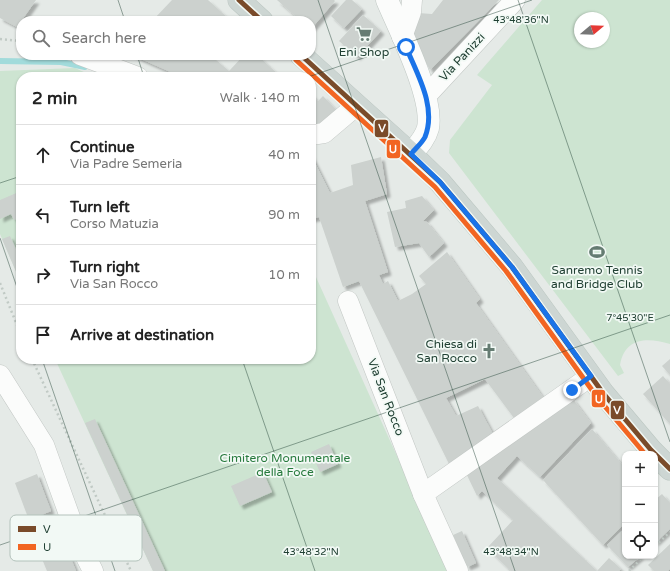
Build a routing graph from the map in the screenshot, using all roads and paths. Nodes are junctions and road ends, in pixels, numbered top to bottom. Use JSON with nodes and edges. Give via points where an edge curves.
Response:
{"nodes":[{"id":1,"x":239,"y":0,"type":"edge"},
{"id":2,"x":387,"y":0,"type":"edge"},
{"id":3,"x":412,"y":0,"type":"edge"},
{"id":4,"x":515,"y":0,"type":"edge"},
{"id":5,"x":257,"y":16,"type":"edge"},
{"id":6,"x":402,"y":37,"type":"junction"},
{"id":7,"x":0,"y":39,"type":"edge"},
{"id":8,"x":16,"y":41,"type":"edge"},
{"id":9,"x":93,"y":60,"type":"edge"},
{"id":10,"x":306,"y":60,"type":"edge"},
{"id":11,"x":125,"y":72,"type":"edge"},
{"id":12,"x":426,"y":96,"type":"junction"},
{"id":13,"x":356,"y":105,"type":"junction"},
{"id":14,"x":316,"y":134,"type":"edge"},
{"id":15,"x":411,"y":154,"type":"junction"},
{"id":16,"x":0,"y":283,"type":"edge"},
{"id":17,"x":348,"y":301,"type":"dead end"},
{"id":18,"x":16,"y":323,"type":"edge"},
{"id":19,"x":34,"y":364,"type":"edge"},
{"id":20,"x":0,"y":375,"type":"edge"},
{"id":21,"x":591,"y":376,"type":"junction"},
{"id":22,"x":670,"y":469,"type":"edge"},
{"id":23,"x":424,"y":494,"type":"junction"},
{"id":24,"x":69,"y":515,"type":"edge"},
{"id":25,"x":105,"y":515,"type":"edge"},
{"id":26,"x":670,"y":532,"type":"edge"},
{"id":27,"x":658,"y":543,"type":"edge"},
{"id":28,"x":641,"y":559,"type":"edge"},
{"id":29,"x":88,"y":561,"type":"edge"},
{"id":30,"x":126,"y":561,"type":"edge"},
{"id":31,"x":93,"y":571,"type":"edge"},
{"id":32,"x":131,"y":571,"type":"edge"},
{"id":33,"x":458,"y":571,"type":"edge"},
{"id":34,"x":629,"y":571,"type":"edge"}],
"edges":[{"from":1,"to":5,"type":"main road"},
{"from":2,"to":6,"type":"main road"},
{"from":3,"to":6,"type":"street"},
{"from":4,"to":12,"type":"street","name":"Via Panizzi"},
{"from":6,"to":12,"type":"main road"},
{"from":7,"to":8,"type":"path"},
{"from":9,"to":11,"type":"street"},
{"from":10,"to":13,"type":"main road"},
{"from":12,"to":15,"type":"main road","via":[[428,128],[424,138]]},
{"from":13,"to":14,"type":"street","via":[[324,133]]},
{"from":13,"to":15,"type":"main road"},
{"from":15,"to":21,"type":"main road","via":[[440,182],[512,267]]},
{"from":16,"to":18,"type":"path"},
{"from":17,"to":23,"type":"street","name":"Via San Rocco"},
{"from":19,"to":25,"type":"path"},
{"from":20,"to":24,"type":"street","via":[[44,445]]},
{"from":21,"to":22,"type":"main road","via":[[651,450]]},
{"from":21,"to":23,"type":"street"},
{"from":23,"to":33,"type":"street","name":"Via San Rocco"},
{"from":26,"to":27,"type":"path"},
{"from":28,"to":34,"type":"path"},
{"from":29,"to":31,"type":"street"},
{"from":30,"to":32,"type":"path"}]}
